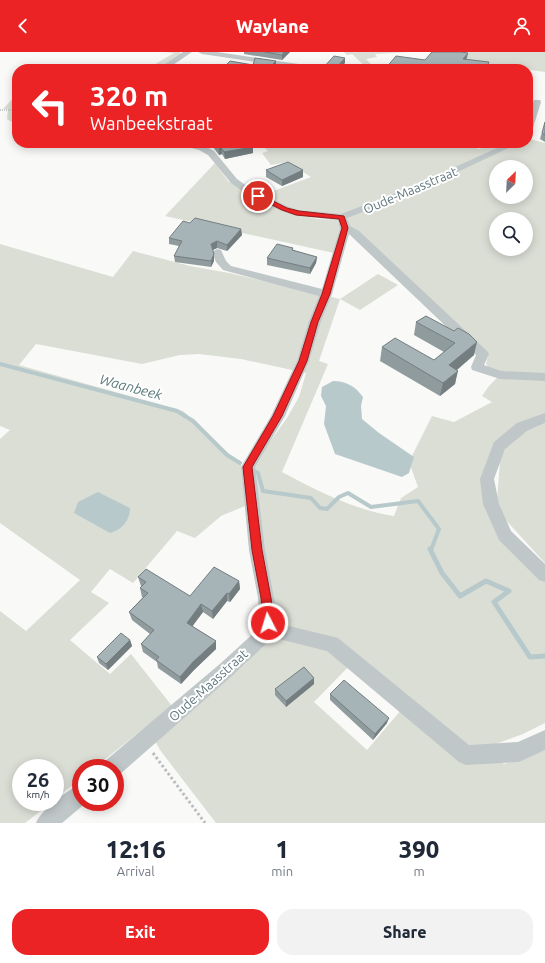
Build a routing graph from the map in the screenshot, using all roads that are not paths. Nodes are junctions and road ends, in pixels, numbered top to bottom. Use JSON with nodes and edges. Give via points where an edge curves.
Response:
{"nodes":[{"id":1,"x":188,"y":52,"type":"edge"},
{"id":2,"x":202,"y":52,"type":"edge"},
{"id":3,"x":170,"y":64,"type":"edge"},
{"id":4,"x":285,"y":64,"type":"edge"},
{"id":5,"x":541,"y":103,"type":"edge"},
{"id":6,"x":533,"y":120,"type":"edge"},
{"id":7,"x":202,"y":148,"type":"edge"},
{"id":8,"x":504,"y":148,"type":"edge"},
{"id":9,"x":344,"y":223,"type":"junction"},
{"id":10,"x":216,"y":252,"type":"dead end"},
{"id":11,"x":326,"y":294,"type":"junction"},
{"id":12,"x":545,"y":377,"type":"edge"},
{"id":13,"x":545,"y":418,"type":"edge"},
{"id":14,"x":545,"y":575,"type":"edge"},
{"id":15,"x":266,"y":628,"type":"junction"},
{"id":16,"x":545,"y":740,"type":"edge"},
{"id":17,"x":123,"y":759,"type":"edge"},
{"id":18,"x":72,"y":801,"type":"edge"},
{"id":19,"x":46,"y":823,"type":"edge"}],
"edges":[{"from":1,"to":3,"type":"street"},
{"from":2,"to":4,"type":"street"},
{"from":5,"to":6,"type":"street"},
{"from":7,"to":9,"type":"street","via":[[211,153],[234,181],[248,191],[298,213]]},
{"from":8,"to":9,"type":"street","name":"Oude-Maasstraat"},
{"from":9,"to":11,"type":"street"},
{"from":9,"to":12,"type":"street","via":[[483,354],[477,367],[500,375]]},
{"from":10,"to":11,"type":"street","via":[[227,268]]},
{"from":11,"to":15,"type":"street","via":[[314,322],[303,361],[278,416],[248,467],[257,550],[266,598]]},
{"from":13,"to":14,"type":"street","via":[[522,427],[499,446],[487,480],[491,504],[505,535]]},
{"from":15,"to":16,"type":"street","via":[[332,644],[466,755],[519,752]]},
{"from":15,"to":17,"type":"street","name":"Oude-Maasstraat","via":[[263,635],[227,669]]},
{"from":18,"to":19,"type":"street"}]}
